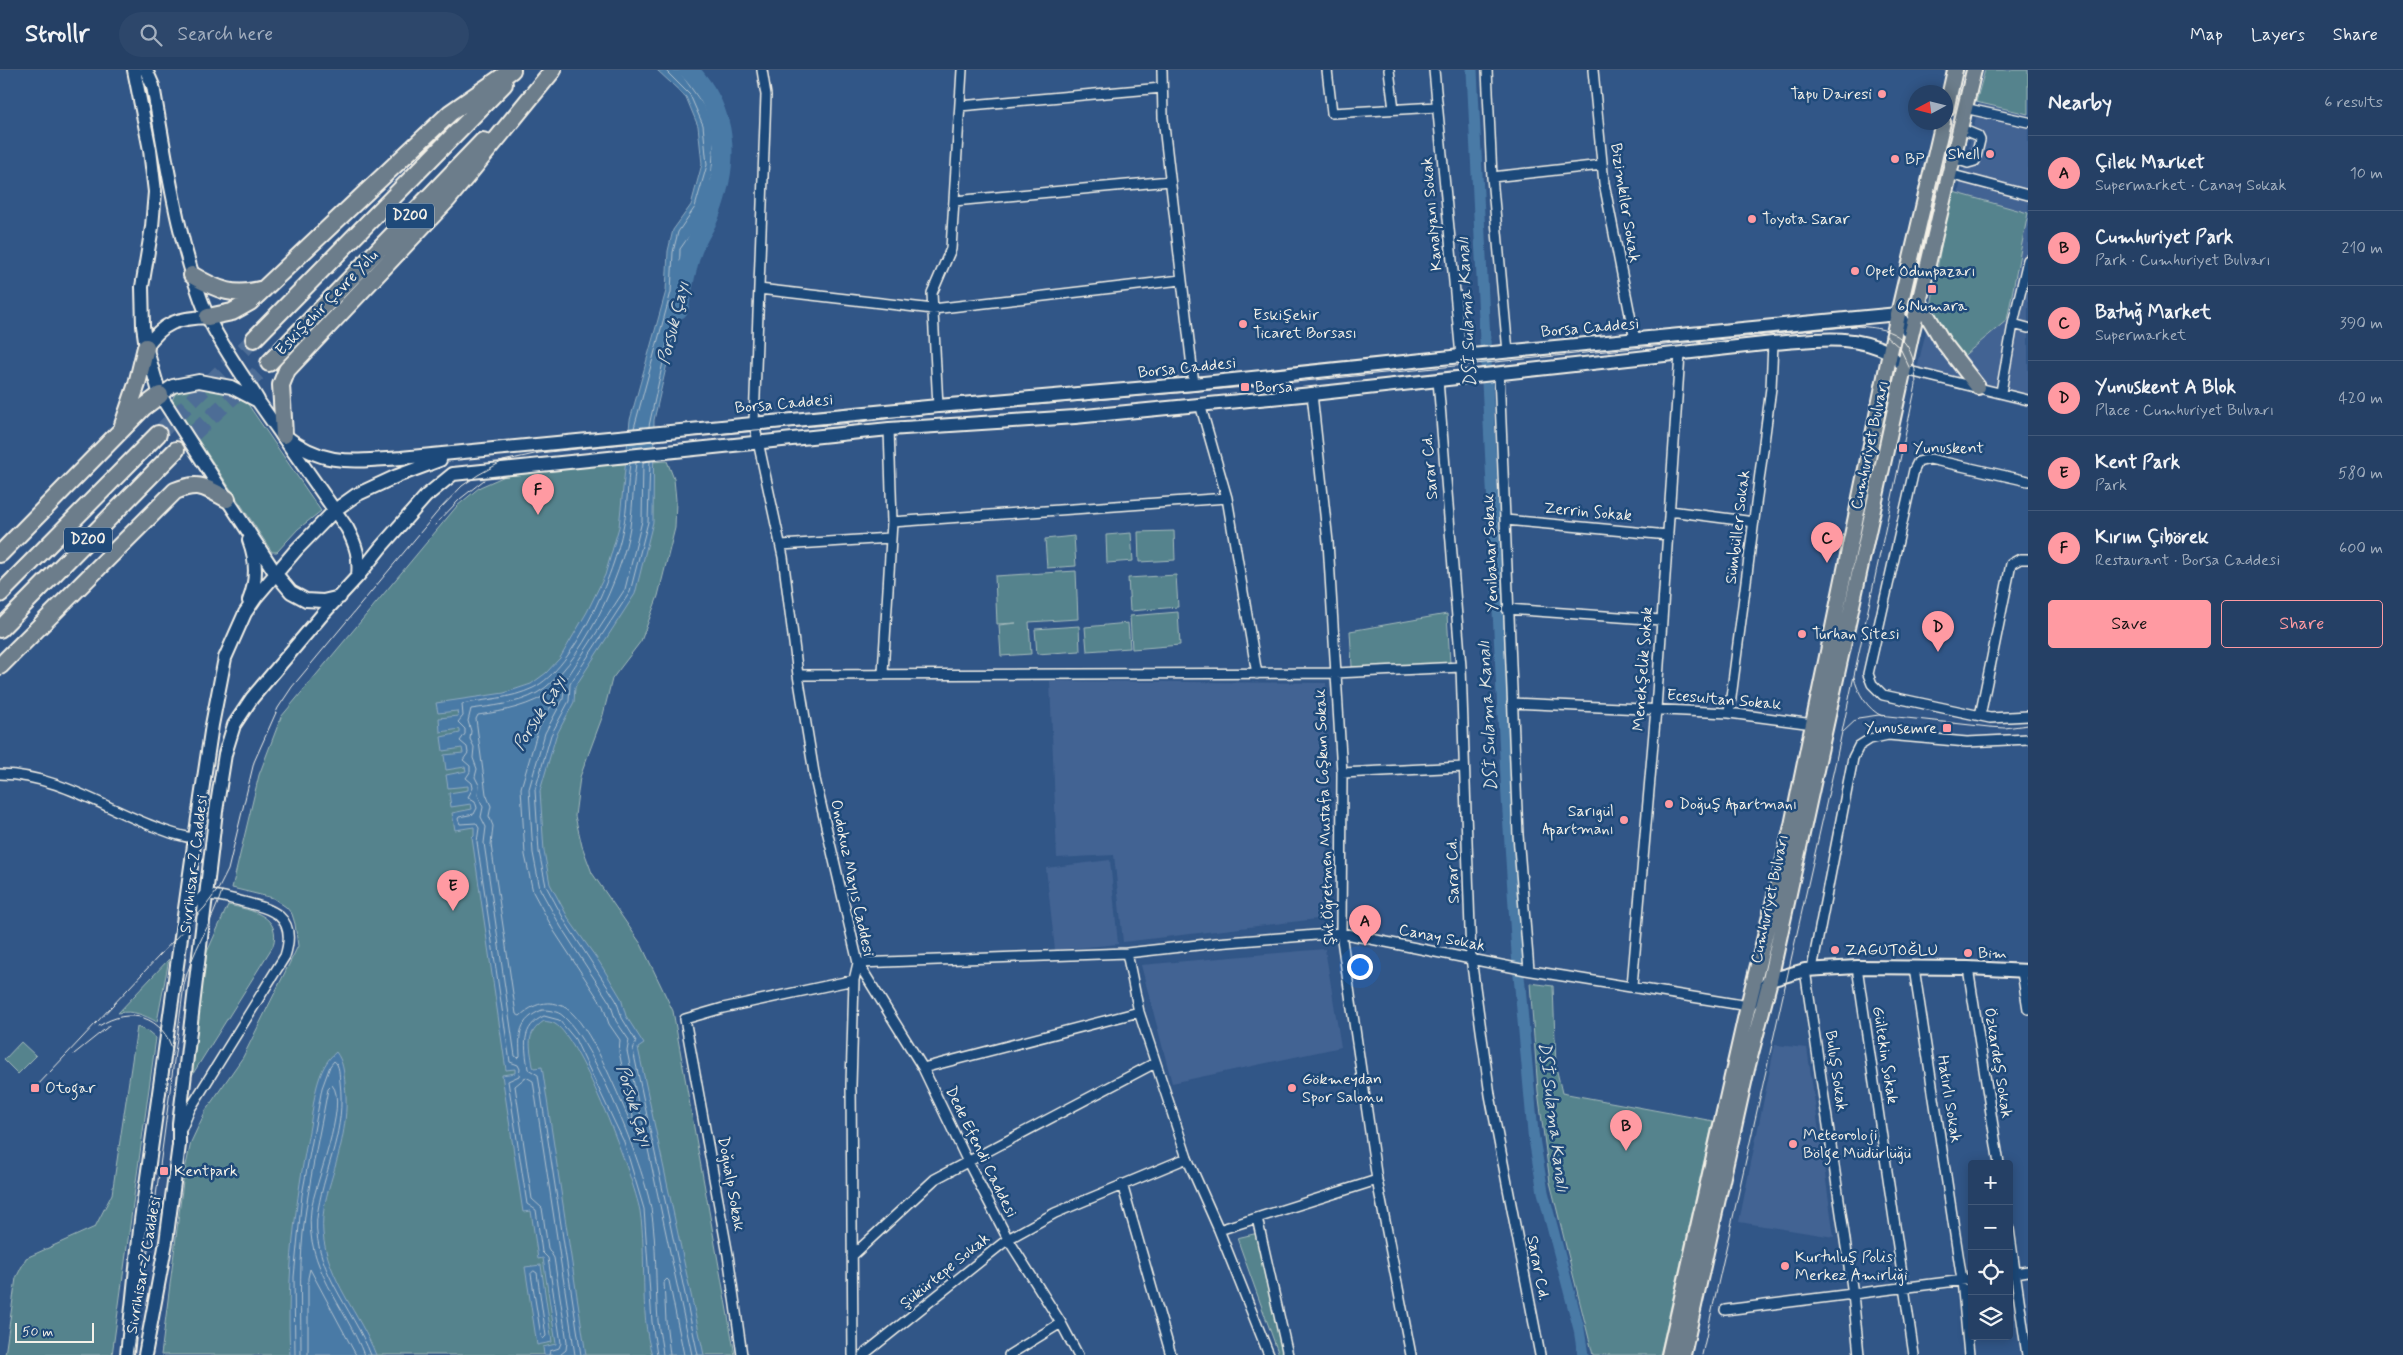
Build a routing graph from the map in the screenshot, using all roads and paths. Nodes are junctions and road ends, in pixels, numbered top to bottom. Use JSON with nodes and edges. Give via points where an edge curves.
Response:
{"nodes":[{"id":1,"x":134,"y":70,"type":"edge"},
{"id":2,"x":146,"y":70,"type":"edge"},
{"id":3,"x":512,"y":70,"type":"edge"},
{"id":4,"x":518,"y":70,"type":"edge"},
{"id":5,"x":552,"y":70,"type":"edge"},
{"id":6,"x":762,"y":70,"type":"edge"},
{"id":7,"x":962,"y":70,"type":"edge"},
{"id":8,"x":1162,"y":70,"type":"edge"},
{"id":9,"x":1327,"y":70,"type":"edge"},
{"id":10,"x":1389,"y":70,"type":"edge"},
{"id":11,"x":1434,"y":70,"type":"edge"},
{"id":12,"x":1487,"y":70,"type":"edge"},
{"id":13,"x":1593,"y":70,"type":"edge"},
{"id":14,"x":1955,"y":70,"type":"edge"},
{"id":15,"x":1974,"y":70,"type":"edge"},
{"id":16,"x":1952,"y":85,"type":"edge"},
{"id":17,"x":1162,"y":88,"type":"junction"},
{"id":18,"x":960,"y":106,"type":"junction"},
{"id":19,"x":1437,"y":106,"type":"junction"},
{"id":20,"x":1964,"y":108,"type":"junction"},
{"id":21,"x":1394,"y":109,"type":"junction"},
{"id":22,"x":2028,"y":122,"type":"edge"},
{"id":23,"x":1959,"y":128,"type":"junction"},
{"id":24,"x":1941,"y":130,"type":"edge"},
{"id":25,"x":1952,"y":158,"type":"junction"},
{"id":26,"x":1602,"y":165,"type":"junction"},
{"id":27,"x":1948,"y":174,"type":"junction"},
{"id":28,"x":1492,"y":178,"type":"junction"},
{"id":29,"x":1170,"y":181,"type":"junction"},
{"id":30,"x":2028,"y":195,"type":"edge"},
{"id":31,"x":954,"y":201,"type":"junction"},
{"id":32,"x":2028,"y":260,"type":"edge"},
{"id":33,"x":192,"y":275,"type":"junction"},
{"id":34,"x":1182,"y":280,"type":"junction"},
{"id":35,"x":264,"y":289,"type":"junction"},
{"id":36,"x":759,"y":289,"type":"junction"},
{"id":37,"x":1919,"y":301,"type":"junction"},
{"id":38,"x":933,"y":310,"type":"junction"},
{"id":39,"x":1898,"y":314,"type":"junction"},
{"id":40,"x":208,"y":317,"type":"junction"},
{"id":41,"x":2013,"y":324,"type":"junction"},
{"id":42,"x":2028,"y":328,"type":"edge"},
{"id":43,"x":1911,"y":336,"type":"junction"},
{"id":44,"x":254,"y":339,"type":"tunnel mouth"},
{"id":45,"x":1634,"y":340,"type":"junction"},
{"id":46,"x":1773,"y":343,"type":"junction"},
{"id":47,"x":146,"y":347,"type":"junction"},
{"id":48,"x":1508,"y":352,"type":"junction"},
{"id":49,"x":1891,"y":353,"type":"junction"},
{"id":50,"x":1680,"y":354,"type":"junction"},
{"id":51,"x":1464,"y":355,"type":"junction"},
{"id":52,"x":269,"y":362,"type":"tunnel mouth"},
{"id":53,"x":1905,"y":370,"type":"junction"},
{"id":54,"x":1497,"y":374,"type":"junction"},
{"id":55,"x":1438,"y":380,"type":"junction"},
{"id":56,"x":1194,"y":384,"type":"junction"},
{"id":57,"x":1978,"y":387,"type":"junction"},
{"id":58,"x":2001,"y":392,"type":"junction"},
{"id":59,"x":1312,"y":394,"type":"junction"},
{"id":60,"x":160,"y":395,"type":"junction"},
{"id":61,"x":258,"y":400,"type":"junction"},
{"id":62,"x":2028,"y":400,"type":"edge"},
{"id":63,"x":1200,"y":404,"type":"junction"},
{"id":64,"x":938,"y":406,"type":"junction"},
{"id":65,"x":754,"y":423,"type":"junction"},
{"id":66,"x":889,"y":429,"type":"junction"},
{"id":67,"x":119,"y":434,"type":"junction"},
{"id":68,"x":158,"y":434,"type":"tunnel mouth"},
{"id":69,"x":284,"y":435,"type":"junction"},
{"id":70,"x":757,"y":443,"type":"junction"},
{"id":71,"x":176,"y":450,"type":"tunnel mouth"},
{"id":72,"x":454,"y":455,"type":"junction"},
{"id":73,"x":2028,"y":481,"type":"edge"},
{"id":74,"x":1227,"y":498,"type":"junction"},
{"id":75,"x":227,"y":499,"type":"junction"},
{"id":76,"x":334,"y":510,"type":"junction"},
{"id":77,"x":1670,"y":511,"type":"junction"},
{"id":78,"x":1506,"y":520,"type":"junction"},
{"id":79,"x":892,"y":522,"type":"junction"},
{"id":80,"x":1754,"y":522,"type":"junction"},
{"id":81,"x":244,"y":524,"type":"junction"},
{"id":82,"x":1668,"y":535,"type":"junction"},
{"id":83,"x":890,"y":538,"type":"junction"},
{"id":84,"x":781,"y":546,"type":"junction"},
{"id":85,"x":0,"y":554,"type":"edge"},
{"id":86,"x":2028,"y":559,"type":"edge"},
{"id":87,"x":276,"y":574,"type":"junction"},
{"id":88,"x":358,"y":576,"type":"junction"},
{"id":89,"x":0,"y":594,"type":"edge"},
{"id":90,"x":340,"y":597,"type":"junction"},
{"id":91,"x":1508,"y":609,"type":"junction"},
{"id":92,"x":245,"y":613,"type":"junction"},
{"id":93,"x":1661,"y":620,"type":"junction"},
{"id":94,"x":0,"y":630,"type":"edge"},
{"id":95,"x":0,"y":666,"type":"edge"},
{"id":96,"x":1461,"y":667,"type":"junction"},
{"id":97,"x":883,"y":673,"type":"junction"},
{"id":98,"x":1336,"y":673,"type":"junction"},
{"id":99,"x":1257,"y":674,"type":"junction"},
{"id":100,"x":798,"y":675,"type":"junction"},
{"id":101,"x":1512,"y":703,"type":"junction"},
{"id":102,"x":1656,"y":709,"type":"junction"},
{"id":103,"x":1729,"y":713,"type":"junction"},
{"id":104,"x":1980,"y":716,"type":"junction"},
{"id":105,"x":2028,"y":716,"type":"edge"},
{"id":106,"x":1813,"y":724,"type":"junction"},
{"id":107,"x":2028,"y":739,"type":"edge"},
{"id":108,"x":1464,"y":767,"type":"junction"},
{"id":109,"x":1342,"y":773,"type":"junction"},
{"id":110,"x":0,"y":774,"type":"edge"},
{"id":111,"x":195,"y":838,"type":"junction"},
{"id":112,"x":206,"y":896,"type":"junction"},
{"id":113,"x":185,"y":918,"type":"junction"},
{"id":114,"x":1341,"y":933,"type":"junction"},
{"id":115,"x":1127,"y":953,"type":"junction"},
{"id":116,"x":1471,"y":958,"type":"junction"},
{"id":117,"x":858,"y":963,"type":"junction"},
{"id":118,"x":1856,"y":967,"type":"junction"},
{"id":119,"x":1914,"y":968,"type":"junction"},
{"id":120,"x":1968,"y":968,"type":"junction"},
{"id":121,"x":1528,"y":970,"type":"junction"},
{"id":122,"x":1809,"y":970,"type":"junction"},
{"id":123,"x":2025,"y":972,"type":"edge"},
{"id":124,"x":854,"y":980,"type":"junction"},
{"id":125,"x":1770,"y":980,"type":"junction"},
{"id":126,"x":1632,"y":986,"type":"junction"},
{"id":127,"x":1748,"y":1006,"type":"junction"},
{"id":128,"x":2028,"y":1009,"type":"edge"},
{"id":129,"x":1139,"y":1012,"type":"junction"},
{"id":130,"x":1155,"y":1063,"type":"junction"},
{"id":131,"x":923,"y":1068,"type":"junction"},
{"id":132,"x":179,"y":1145,"type":"junction"},
{"id":133,"x":1187,"y":1158,"type":"junction"},
{"id":134,"x":967,"y":1160,"type":"junction"},
{"id":135,"x":1998,"y":1160,"type":"edge"},
{"id":136,"x":1377,"y":1180,"type":"junction"},
{"id":137,"x":1122,"y":1184,"type":"junction"},
{"id":138,"x":1257,"y":1218,"type":"junction"},
{"id":139,"x":1219,"y":1230,"type":"junction"},
{"id":140,"x":1008,"y":1239,"type":"junction"},
{"id":141,"x":852,"y":1256,"type":"junction"},
{"id":142,"x":2028,"y":1271,"type":"edge"},
{"id":143,"x":2013,"y":1273,"type":"edge"},
{"id":144,"x":1968,"y":1279,"type":"edge"},
{"id":145,"x":1962,"y":1280,"type":"junction"},
{"id":146,"x":1905,"y":1287,"type":"junction"},
{"id":147,"x":1853,"y":1294,"type":"junction"},
{"id":148,"x":1725,"y":1310,"type":"dead end"},
{"id":149,"x":1061,"y":1323,"type":"junction"},
{"id":150,"x":127,"y":1355,"type":"edge"},
{"id":151,"x":145,"y":1355,"type":"edge"},
{"id":152,"x":742,"y":1355,"type":"edge"},
{"id":153,"x":853,"y":1355,"type":"edge"},
{"id":154,"x":863,"y":1355,"type":"edge"},
{"id":155,"x":1009,"y":1355,"type":"edge"},
{"id":156,"x":1078,"y":1355,"type":"edge"},
{"id":157,"x":1172,"y":1355,"type":"edge"},
{"id":158,"x":1269,"y":1355,"type":"edge"},
{"id":159,"x":1288,"y":1355,"type":"edge"},
{"id":160,"x":1411,"y":1355,"type":"edge"},
{"id":161,"x":1540,"y":1355,"type":"edge"},
{"id":162,"x":1669,"y":1355,"type":"edge"},
{"id":163,"x":1683,"y":1355,"type":"edge"},
{"id":164,"x":1859,"y":1355,"type":"edge"},
{"id":165,"x":1914,"y":1355,"type":"edge"},
{"id":166,"x":1969,"y":1355,"type":"edge"},
{"id":167,"x":2028,"y":1355,"type":"edge"}],
"edges":[{"from":1,"to":47,"type":"main road","via":[[150,150],[154,192],[142,287],[142,326]]},
{"from":2,"to":33,"type":"main road","via":[[153,86],[179,226]]},
{"from":3,"to":35,"type":"highway","via":[[450,113]]},
{"from":4,"to":44,"type":"highway","name":"Eskişehir Çevre Yolu","number":"D200"},
{"from":5,"to":52,"type":"highway","name":"Eskişehir Çevre Yolu","number":"D200"},
{"from":5,"to":69,"type":"highway","via":[[448,199],[287,370],[281,385]]},
{"from":6,"to":36,"type":"street","name":"Ondokuz Mayıs Caddesi","via":[[766,95]]},
{"from":7,"to":18,"type":"street"},
{"from":8,"to":17,"type":"street"},
{"from":9,"to":21,"type":"street","via":[[1332,113]]},
{"from":10,"to":21,"type":"street"},
{"from":11,"to":19,"type":"street","name":"Kanalyanı Sokak"},
{"from":12,"to":28,"type":"street"},
{"from":13,"to":26,"type":"street","name":"Bizimkiler Sokak"},
{"from":14,"to":16,"type":"main road"},
{"from":15,"to":20,"type":"main road","name":"Cumhuriyet Bulvarı"},
{"from":17,"to":18,"type":"street"},
{"from":17,"to":29,"type":"street"},
{"from":18,"to":31,"type":"street"},
{"from":19,"to":21,"type":"street"},
{"from":19,"to":51,"type":"street","name":"Kanalyanı Sokak"},
{"from":20,"to":22,"type":"street"},
{"from":20,"to":23,"type":"main road","name":"Cumhuriyet Bulvarı"},
{"from":23,"to":25,"type":"main road","name":"Cumhuriyet Bulvarı"},
{"from":23,"to":25,"type":"street","via":[[1980,140],[1975,161],[1968,163]]},
{"from":24,"to":39,"type":"main road","name":"Cumhuriyet Bulvarı"},
{"from":25,"to":27,"type":"main road","name":"Cumhuriyet Bulvarı"},
{"from":26,"to":28,"type":"street"},
{"from":26,"to":45,"type":"street","name":"Bizimkiler Sokak"},
{"from":27,"to":30,"type":"street"},
{"from":27,"to":37,"type":"main road","name":"Cumhuriyet Bulvarı"},
{"from":28,"to":48,"type":"street"},
{"from":29,"to":31,"type":"street"},
{"from":29,"to":34,"type":"street"},
{"from":31,"to":38,"type":"street","via":[[951,249],[932,293]]},
{"from":32,"to":41,"type":"street"},
{"from":33,"to":35,"type":"highway","via":[[229,293],[247,294]]},
{"from":33,"to":40,"type":"main road"},
{"from":34,"to":38,"type":"street"},
{"from":34,"to":56,"type":"street"},
{"from":35,"to":40,"type":"highway","via":[[232,312]]},
{"from":36,"to":38,"type":"street"},
{"from":36,"to":65,"type":"street","name":"Ondokuz Mayıs Caddesi"},
{"from":37,"to":43,"type":"main road","name":"Cumhuriyet Bulvarı"},
{"from":37,"to":57,"type":"main road","via":[[1943,342]]},
{"from":38,"to":64,"type":"street"},
{"from":39,"to":43,"type":"main road"},
{"from":39,"to":45,"type":"main road","name":"Borsa Caddesi"},
{"from":39,"to":49,"type":"main road","name":"Cumhuriyet Bulvarı"},
{"from":40,"to":47,"type":"main road","via":[[166,325]]},
{"from":40,"to":61,"type":"main road"},
{"from":41,"to":42,"type":"street"},
{"from":41,"to":58,"type":"street"},
{"from":43,"to":53,"type":"main road","name":"Cumhuriyet Bulvarı"},
{"from":45,"to":48,"type":"main road","name":"Borsa Caddesi"},
{"from":46,"to":49,"type":"main road","via":[[1842,338],[1873,344]]},
{"from":46,"to":50,"type":"main road"},
{"from":46,"to":80,"type":"street","name":"Sümbüller Sokak","via":[[1771,388]]},
{"from":47,"to":60,"type":"main road"},
{"from":47,"to":67,"type":"highway"},
{"from":48,"to":51,"type":"main road","name":"Borsa Caddesi"},
{"from":49,"to":53,"type":"street"},
{"from":49,"to":106,"type":"main road","name":"Cumhuriyet Bulvarı"},
{"from":50,"to":54,"type":"main road"},
{"from":50,"to":77,"type":"street","name":"Menekşelik Sokak"},
{"from":51,"to":56,"type":"main road","name":"Borsa Caddesi"},
{"from":53,"to":57,"type":"street"},
{"from":53,"to":125,"type":"main road","name":"Cumhuriyet Bulvarı"},
{"from":54,"to":55,"type":"main road"},
{"from":54,"to":78,"type":"street","name":"Yenibahar Sokak"},
{"from":55,"to":59,"type":"main road"},
{"from":55,"to":96,"type":"street","name":"Sarar Cd."},
{"from":56,"to":64,"type":"main road","name":"Borsa Caddesi"},
{"from":57,"to":58,"type":"street"},
{"from":58,"to":62,"type":"street"},
{"from":59,"to":63,"type":"main road"},
{"from":59,"to":98,"type":"street","name":"Şht.Öğretmen Mustafa Coşkun Sokak","via":[[1328,542]]},
{"from":60,"to":61,"type":"main road","via":[[173,386],[199,381],[231,387]]},
{"from":60,"to":67,"type":"highway"},
{"from":60,"to":75,"type":"main road"},
{"from":61,"to":69,"type":"main road"},
{"from":63,"to":66,"type":"main road","via":[[1075,417]]},
{"from":63,"to":74,"type":"street"},
{"from":64,"to":65,"type":"main road","name":"Borsa Caddesi"},
{"from":65,"to":70,"type":"street","name":"Ondokuz Mayıs Caddesi"},
{"from":65,"to":72,"type":"main road","name":"Borsa Caddesi"},
{"from":66,"to":70,"type":"main road"},
{"from":66,"to":79,"type":"street"},
{"from":67,"to":85,"type":"highway"},
{"from":68,"to":89,"type":"highway","number":"D200"},
{"from":69,"to":72,"type":"main road","via":[[302,449],[320,457],[351,461]]},
{"from":69,"to":76,"type":"main road"},
{"from":70,"to":84,"type":"street","name":"Ondokuz Mayıs Caddesi"},
{"from":70,"to":88,"type":"main road","name":"Sivrihisar-2 Caddesi","via":[[453,474],[426,496]]},
{"from":71,"to":94,"type":"highway","number":"D200"},
{"from":72,"to":76,"type":"main road","via":[[396,476]]},
{"from":73,"to":104,"type":"street","via":[[1930,459],[1918,462],[1868,674],[1872,684],[1883,695]]},
{"from":74,"to":79,"type":"street"},
{"from":74,"to":99,"type":"street"},
{"from":75,"to":81,"type":"main road"},
{"from":75,"to":95,"type":"highway","via":[[204,485],[189,485],[175,490]]},
{"from":76,"to":87,"type":"main road"},
{"from":76,"to":88,"type":"main road","via":[[357,546]]},
{"from":77,"to":80,"type":"street"},
{"from":77,"to":82,"type":"street","name":"Menekşelik Sokak"},
{"from":78,"to":82,"type":"street","name":"Zerrin Sokak"},
{"from":78,"to":91,"type":"street","name":"Yenibahar Sokak"},
{"from":79,"to":83,"type":"street"},
{"from":80,"to":103,"type":"street","name":"Sümbüller Sokak"},
{"from":81,"to":87,"type":"main road"},
{"from":81,"to":92,"type":"main road","via":[[256,570],[254,588]]},
{"from":82,"to":93,"type":"street","name":"Menekşelik Sokak"},
{"from":83,"to":84,"type":"street"},
{"from":83,"to":97,"type":"street"},
{"from":84,"to":100,"type":"street","name":"Ondokuz Mayıs Caddesi"},
{"from":86,"to":104,"type":"street","via":[[2011,564]]},
{"from":87,"to":90,"type":"main road","via":[[291,592],[306,600]]},
{"from":87,"to":92,"type":"main road"},
{"from":88,"to":90,"type":"main road","name":"Sivrihisar-2 Caddesi"},
{"from":90,"to":112,"type":"main road","name":"Sivrihisar-2 Caddesi","via":[[234,725],[225,754]]},
{"from":91,"to":93,"type":"street"},
{"from":91,"to":101,"type":"street","name":"Yenibahar Sokak"},
{"from":92,"to":111,"type":"main road","via":[[225,658]]},
{"from":93,"to":102,"type":"street","name":"Menekşelik Sokak"},
{"from":96,"to":98,"type":"street"},
{"from":96,"to":108,"type":"street","name":"Sarar Cd."},
{"from":97,"to":99,"type":"street"},
{"from":97,"to":100,"type":"street"},
{"from":98,"to":99,"type":"street"},
{"from":98,"to":109,"type":"street","name":"Şht.Öğretmen Mustafa Coşkun Sokak"},
{"from":100,"to":117,"type":"street","name":"Ondokuz Mayıs Caddesi","via":[[815,779]]},
{"from":101,"to":102,"type":"street","name":"Ecesultan Sokak"},
{"from":101,"to":121,"type":"street","name":"Yenibahar Sokak"},
{"from":102,"to":103,"type":"street","name":"Ecesultan Sokak"},
{"from":102,"to":126,"type":"street","name":"Menekşelik Sokak"},
{"from":103,"to":106,"type":"street","name":"Ecesultan Sokak"},
{"from":104,"to":105,"type":"street"},
{"from":106,"to":127,"type":"main road","name":"Cumhuriyet Bulvarı"},
{"from":107,"to":122,"type":"street","name":"Buluş Sokak","via":[[1967,742],[1888,735],[1870,739],[1859,746],[1853,758]]},
{"from":108,"to":109,"type":"street"},
{"from":108,"to":116,"type":"street","name":"Sarar Cd."},
{"from":109,"to":114,"type":"street","name":"Şht.Öğretmen Mustafa Coşkun Sokak"},
{"from":110,"to":111,"type":"street","via":[[38,778],[144,823],[185,838]]},
{"from":111,"to":113,"type":"main road"},
{"from":112,"to":113,"type":"street","via":[[196,900]]},
{"from":112,"to":132,"type":"main road","name":"Sivrihisar-2 Caddesi"},
{"from":112,"to":132,"type":"street","via":[[226,897],[274,911],[281,916],[287,928],[289,946],[190,1109]]},
{"from":113,"to":150,"type":"main road","via":[[142,1220]]},
{"from":114,"to":115,"type":"street","name":"Canay Sokak"},
{"from":114,"to":116,"type":"street","name":"Canay Sokak"},
{"from":114,"to":136,"type":"street","name":"Şht.Öğretmen Mustafa Coşkun Sokak"},
{"from":115,"to":117,"type":"street","name":"Canay Sokak"},
{"from":115,"to":129,"type":"street"},
{"from":116,"to":121,"type":"street","name":"Canay Sokak"},
{"from":116,"to":161,"type":"street","name":"Sarar Cd.","via":[[1490,1095]]},
{"from":117,"to":124,"type":"street","name":"Ondokuz Mayıs Caddesi"},
{"from":117,"to":131,"type":"street","name":"Dede Efendi Caddesi"},
{"from":118,"to":119,"type":"main road"},
{"from":118,"to":122,"type":"main road"},
{"from":118,"to":146,"type":"street","name":"Gültekin Sokak"},
{"from":119,"to":120,"type":"main road"},
{"from":119,"to":145,"type":"street","name":"Hatırlı Sokak"},
{"from":120,"to":123,"type":"main road"},
{"from":120,"to":135,"type":"street","name":"Özkardeş Sokak"},
{"from":121,"to":126,"type":"street","name":"Canay Sokak"},
{"from":122,"to":125,"type":"main road"},
{"from":122,"to":147,"type":"street","name":"Buluş Sokak"},
{"from":123,"to":128,"type":"street"},
{"from":124,"to":141,"type":"street","name":"Ondokuz Mayıs Caddesi"},
{"from":124,"to":152,"type":"street","name":"Doğualp Sokak","via":[[685,1019],[728,1255]]},
{"from":125,"to":127,"type":"main road"},
{"from":125,"to":163,"type":"main road","name":"Cumhuriyet Bulvarı"},
{"from":126,"to":127,"type":"street","name":"Canay Sokak"},
{"from":127,"to":162,"type":"main road","name":"Cumhuriyet Bulvarı"},
{"from":129,"to":130,"type":"street"},
{"from":129,"to":131,"type":"street"},
{"from":130,"to":133,"type":"street"},
{"from":130,"to":134,"type":"street"},
{"from":131,"to":134,"type":"street","name":"Dede Efendi Caddesi"},
{"from":132,"to":151,"type":"main road","name":"Sivrihisar-2 Caddesi","via":[[166,1242]]},
{"from":133,"to":137,"type":"street","name":"Şükürtepe Sokak"},
{"from":133,"to":139,"type":"street"},
{"from":134,"to":140,"type":"street","name":"Dede Efendi Caddesi"},
{"from":134,"to":141,"type":"street","via":[[935,1179]]},
{"from":136,"to":138,"type":"street"},
{"from":136,"to":160,"type":"street","name":"Şht.Öğretmen Mustafa Coşkun Sokak"},
{"from":137,"to":140,"type":"street","name":"Şükürtepe Sokak","via":[[1055,1212]]},
{"from":137,"to":157,"type":"street"},
{"from":138,"to":139,"type":"street"},
{"from":138,"to":159,"type":"street"},
{"from":139,"to":158,"type":"street"},
{"from":140,"to":149,"type":"street","name":"Dede Efendi Caddesi"},
{"from":140,"to":154,"type":"street","name":"Şükürtepe Sokak"},
{"from":141,"to":153,"type":"street","name":"Ondokuz Mayıs Caddesi"},
{"from":142,"to":143,"type":"street"},
{"from":143,"to":167,"type":"street"},
{"from":144,"to":145,"type":"street"},
{"from":145,"to":146,"type":"street"},
{"from":145,"to":166,"type":"street","name":"Hatırlı Sokak"},
{"from":146,"to":147,"type":"street"},
{"from":146,"to":165,"type":"street","name":"Gültekin Sokak"},
{"from":147,"to":148,"type":"street"},
{"from":147,"to":164,"type":"street","name":"Buluş Sokak"},
{"from":149,"to":155,"type":"street"},
{"from":149,"to":156,"type":"street","name":"Dede Efendi Caddesi"}]}
